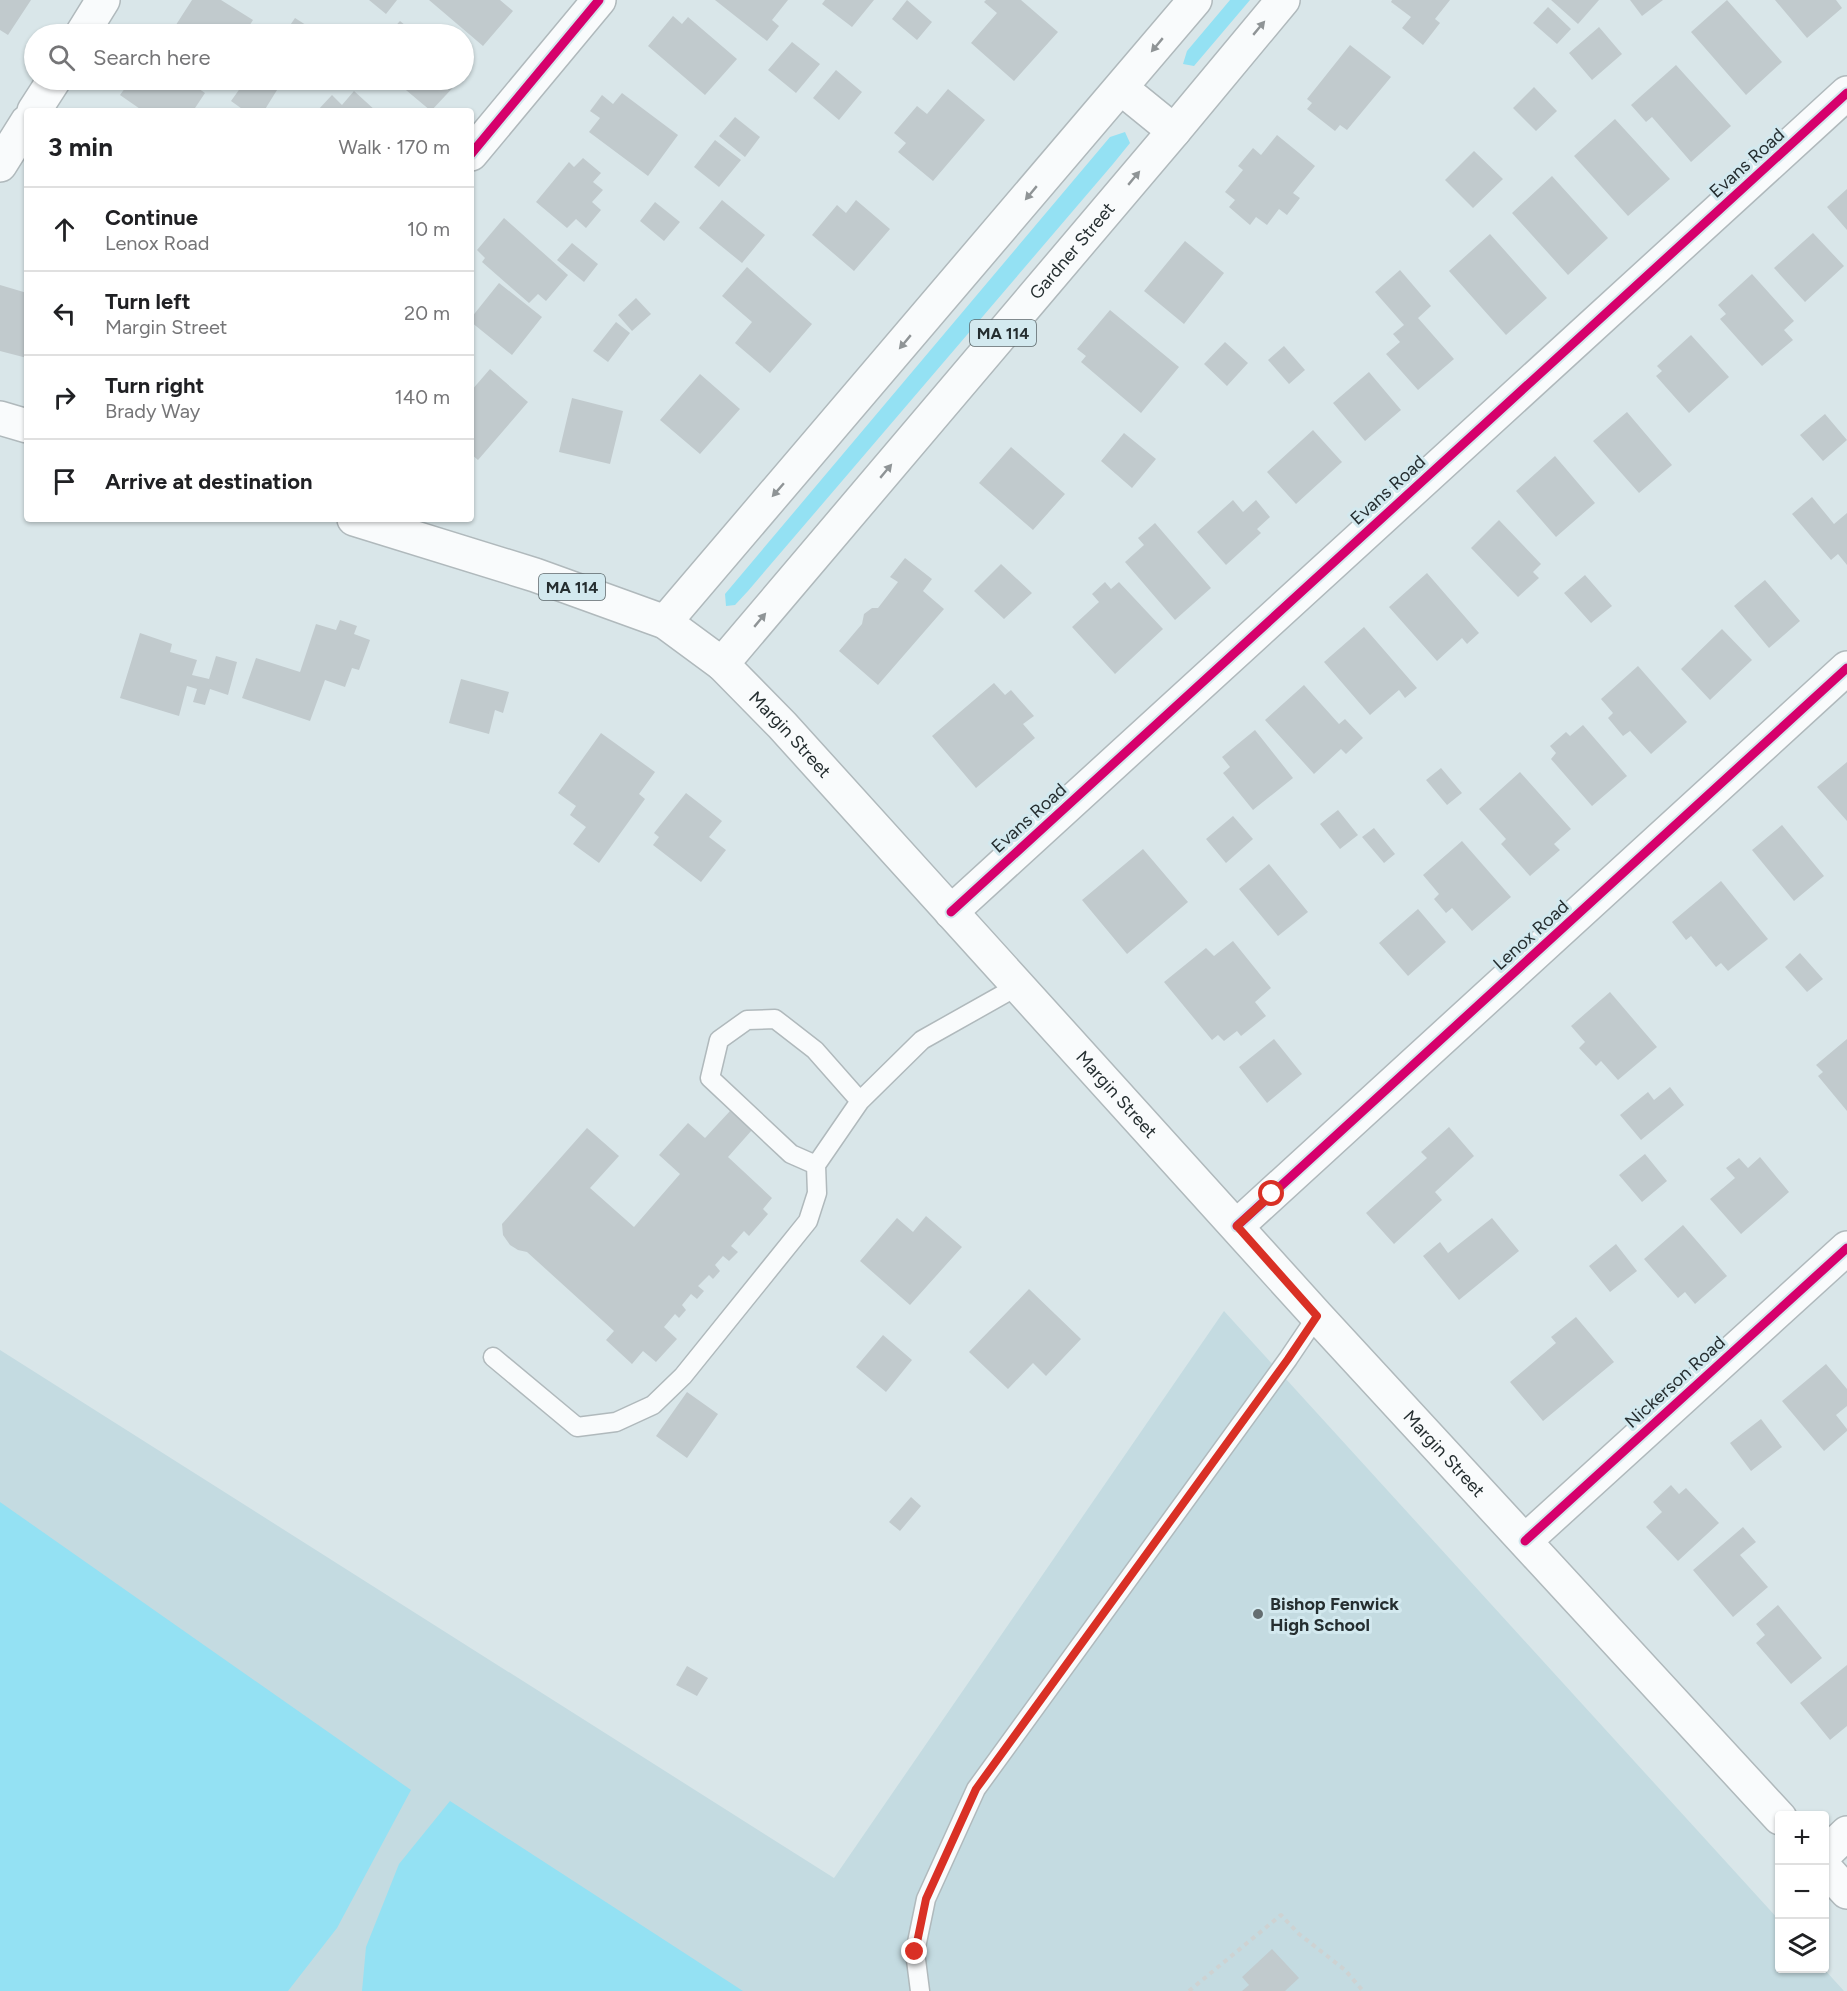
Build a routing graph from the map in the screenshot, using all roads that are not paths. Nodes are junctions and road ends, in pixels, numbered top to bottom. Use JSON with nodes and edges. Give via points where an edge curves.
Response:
{"nodes":[{"id":1,"x":103,"y":0,"type":"edge"},
{"id":2,"x":599,"y":0,"type":"edge"},
{"id":3,"x":1195,"y":0,"type":"edge"},
{"id":4,"x":1283,"y":0,"type":"edge"},
{"id":5,"x":88,"y":24,"type":"edge"},
{"id":6,"x":1120,"y":88,"type":"junction"},
{"id":7,"x":48,"y":90,"type":"edge"},
{"id":8,"x":1847,"y":93,"type":"edge"},
{"id":9,"x":36,"y":108,"type":"edge"},
{"id":10,"x":24,"y":127,"type":"edge"},
{"id":11,"x":1174,"y":131,"type":"junction"},
{"id":12,"x":474,"y":150,"type":"edge"},
{"id":13,"x":0,"y":165,"type":"edge"},
{"id":14,"x":0,"y":418,"type":"edge"},
{"id":15,"x":24,"y":425,"type":"edge"},
{"id":16,"x":364,"y":522,"type":"edge"},
{"id":17,"x":665,"y":622,"type":"junction"},
{"id":18,"x":722,"y":664,"type":"junction"},
{"id":19,"x":1847,"y":668,"type":"edge"},
{"id":20,"x":951,"y":912,"type":"junction"},
{"id":21,"x":1018,"y":986,"type":"junction"},
{"id":22,"x":860,"y":1101,"type":"junction"},
{"id":23,"x":816,"y":1165,"type":"junction"},
{"id":24,"x":1237,"y":1226,"type":"junction"},
{"id":25,"x":1847,"y":1248,"type":"edge"},
{"id":26,"x":1317,"y":1316,"type":"junction"},
{"id":27,"x":494,"y":1357,"type":"dead end"},
{"id":28,"x":1525,"y":1541,"type":"junction"},
{"id":29,"x":1775,"y":1814,"type":"edge"},
{"id":30,"x":1847,"y":1833,"type":"edge"},
{"id":31,"x":1829,"y":1850,"type":"edge"},
{"id":32,"x":1829,"y":1873,"type":"edge"},
{"id":33,"x":1847,"y":1892,"type":"edge"},
{"id":34,"x":920,"y":1991,"type":"edge"}],
"edges":[{"from":1,"to":5,"type":"main road"},
{"from":2,"to":12,"type":"main road"},
{"from":3,"to":6,"type":"main road","one_way":true},
{"from":11,"to":4,"type":"main road","name":"Gardner Street","number":"MA 114","one_way":true},
{"from":6,"to":11,"type":"main road"},
{"from":6,"to":17,"type":"main road","one_way":true},
{"from":7,"to":9,"type":"main road"},
{"from":8,"to":20,"type":"main road","name":"Evans Road"},
{"from":10,"to":13,"type":"main road"},
{"from":18,"to":11,"type":"main road","name":"Gardner Street","number":"MA 114","one_way":true},
{"from":14,"to":15,"type":"main road"},
{"from":16,"to":17,"type":"main road","name":"Margin Street","number":"MA 114","via":[[535,574]]},
{"from":17,"to":18,"type":"main road","name":"Margin Street","number":"MA 114"},
{"from":18,"to":20,"type":"main road","name":"Margin Street"},
{"from":19,"to":24,"type":"main road","name":"Lenox Road"},
{"from":20,"to":21,"type":"main road","name":"Margin Street"},
{"from":21,"to":22,"type":"lane","via":[[922,1040]]},
{"from":21,"to":24,"type":"main road","name":"Margin Street"},
{"from":22,"to":23,"type":"lane"},
{"from":22,"to":23,"type":"lane","via":[[815,1050],[775,1019],[747,1020],[718,1040],[710,1078],[791,1154]]},
{"from":23,"to":27,"type":"lane","via":[[817,1193],[808,1221],[683,1376],[653,1405],[616,1422],[577,1427]]},
{"from":24,"to":26,"type":"main road","name":"Margin Street"},
{"from":25,"to":28,"type":"main road","name":"Nickerson Road"},
{"from":26,"to":28,"type":"main road","name":"Margin Street"},
{"from":26,"to":34,"type":"lane","via":[[976,1789],[926,1899],[915,1952]]},
{"from":28,"to":29,"type":"main road","name":"Margin Street"},
{"from":30,"to":31,"type":"main road"},
{"from":32,"to":33,"type":"main road"}]}
